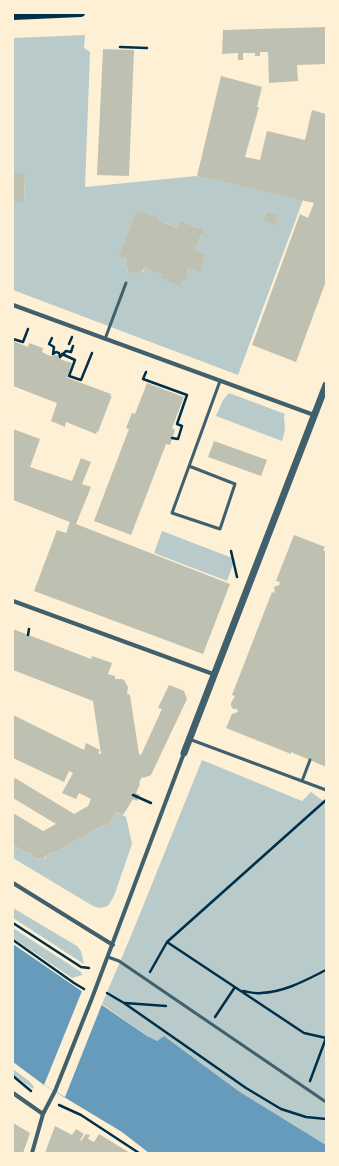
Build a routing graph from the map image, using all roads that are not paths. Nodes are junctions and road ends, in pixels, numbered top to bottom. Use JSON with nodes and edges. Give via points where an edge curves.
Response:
{"nodes":[{"id":1,"x":81,"y":13,"type":"edge"},
{"id":2,"x":13,"y":16,"type":"edge"},
{"id":3,"x":126,"y":283,"type":"dead end"},
{"id":4,"x":13,"y":306,"type":"edge"},
{"id":5,"x":105,"y":339,"type":"junction"},
{"id":6,"x":220,"y":381,"type":"junction"},
{"id":7,"x":326,"y":385,"type":"edge"},
{"id":8,"x":314,"y":415,"type":"junction"},
{"id":9,"x":189,"y":466,"type":"junction"},
{"id":10,"x":13,"y":601,"type":"edge"},
{"id":11,"x":213,"y":674,"type":"junction"},
{"id":12,"x":189,"y":739,"type":"junction"},
{"id":13,"x":184,"y":753,"type":"joint"},
{"id":14,"x":310,"y":760,"type":"dead end"},
{"id":15,"x":302,"y":781,"type":"junction"},
{"id":16,"x":326,"y":790,"type":"edge"},
{"id":17,"x":13,"y":883,"type":"edge"},
{"id":18,"x":113,"y":945,"type":"junction"},
{"id":19,"x":108,"y":957,"type":"junction"},
{"id":20,"x":13,"y":1093,"type":"edge"},
{"id":21,"x":326,"y":1102,"type":"edge"},
{"id":22,"x":43,"y":1114,"type":"junction"},
{"id":23,"x":32,"y":1153,"type":"edge"}],
"edges":[{"from":1,"to":2,"type":"main road"},
{"from":3,"to":5,"type":"lane"},
{"from":4,"to":5,"type":"street"},
{"from":5,"to":6,"type":"street"},
{"from":6,"to":8,"type":"street"},
{"from":6,"to":9,"type":"lane"},
{"from":7,"to":8,"type":"street"},
{"from":8,"to":11,"type":"street"},
{"from":9,"to":9,"type":"lane","via":[[172,514],[220,529],[235,484]]},
{"from":10,"to":11,"type":"street"},
{"from":11,"to":12,"type":"street"},
{"from":12,"to":13,"type":"street"},
{"from":12,"to":15,"type":"lane"},
{"from":13,"to":18,"type":"street"},
{"from":14,"to":15,"type":"lane"},
{"from":15,"to":16,"type":"lane"},
{"from":17,"to":18,"type":"street"},
{"from":18,"to":19,"type":"street"},
{"from":19,"to":21,"type":"lane","via":[[119,961]]},
{"from":19,"to":22,"type":"street"},
{"from":20,"to":22,"type":"street"},
{"from":22,"to":23,"type":"street"}]}
